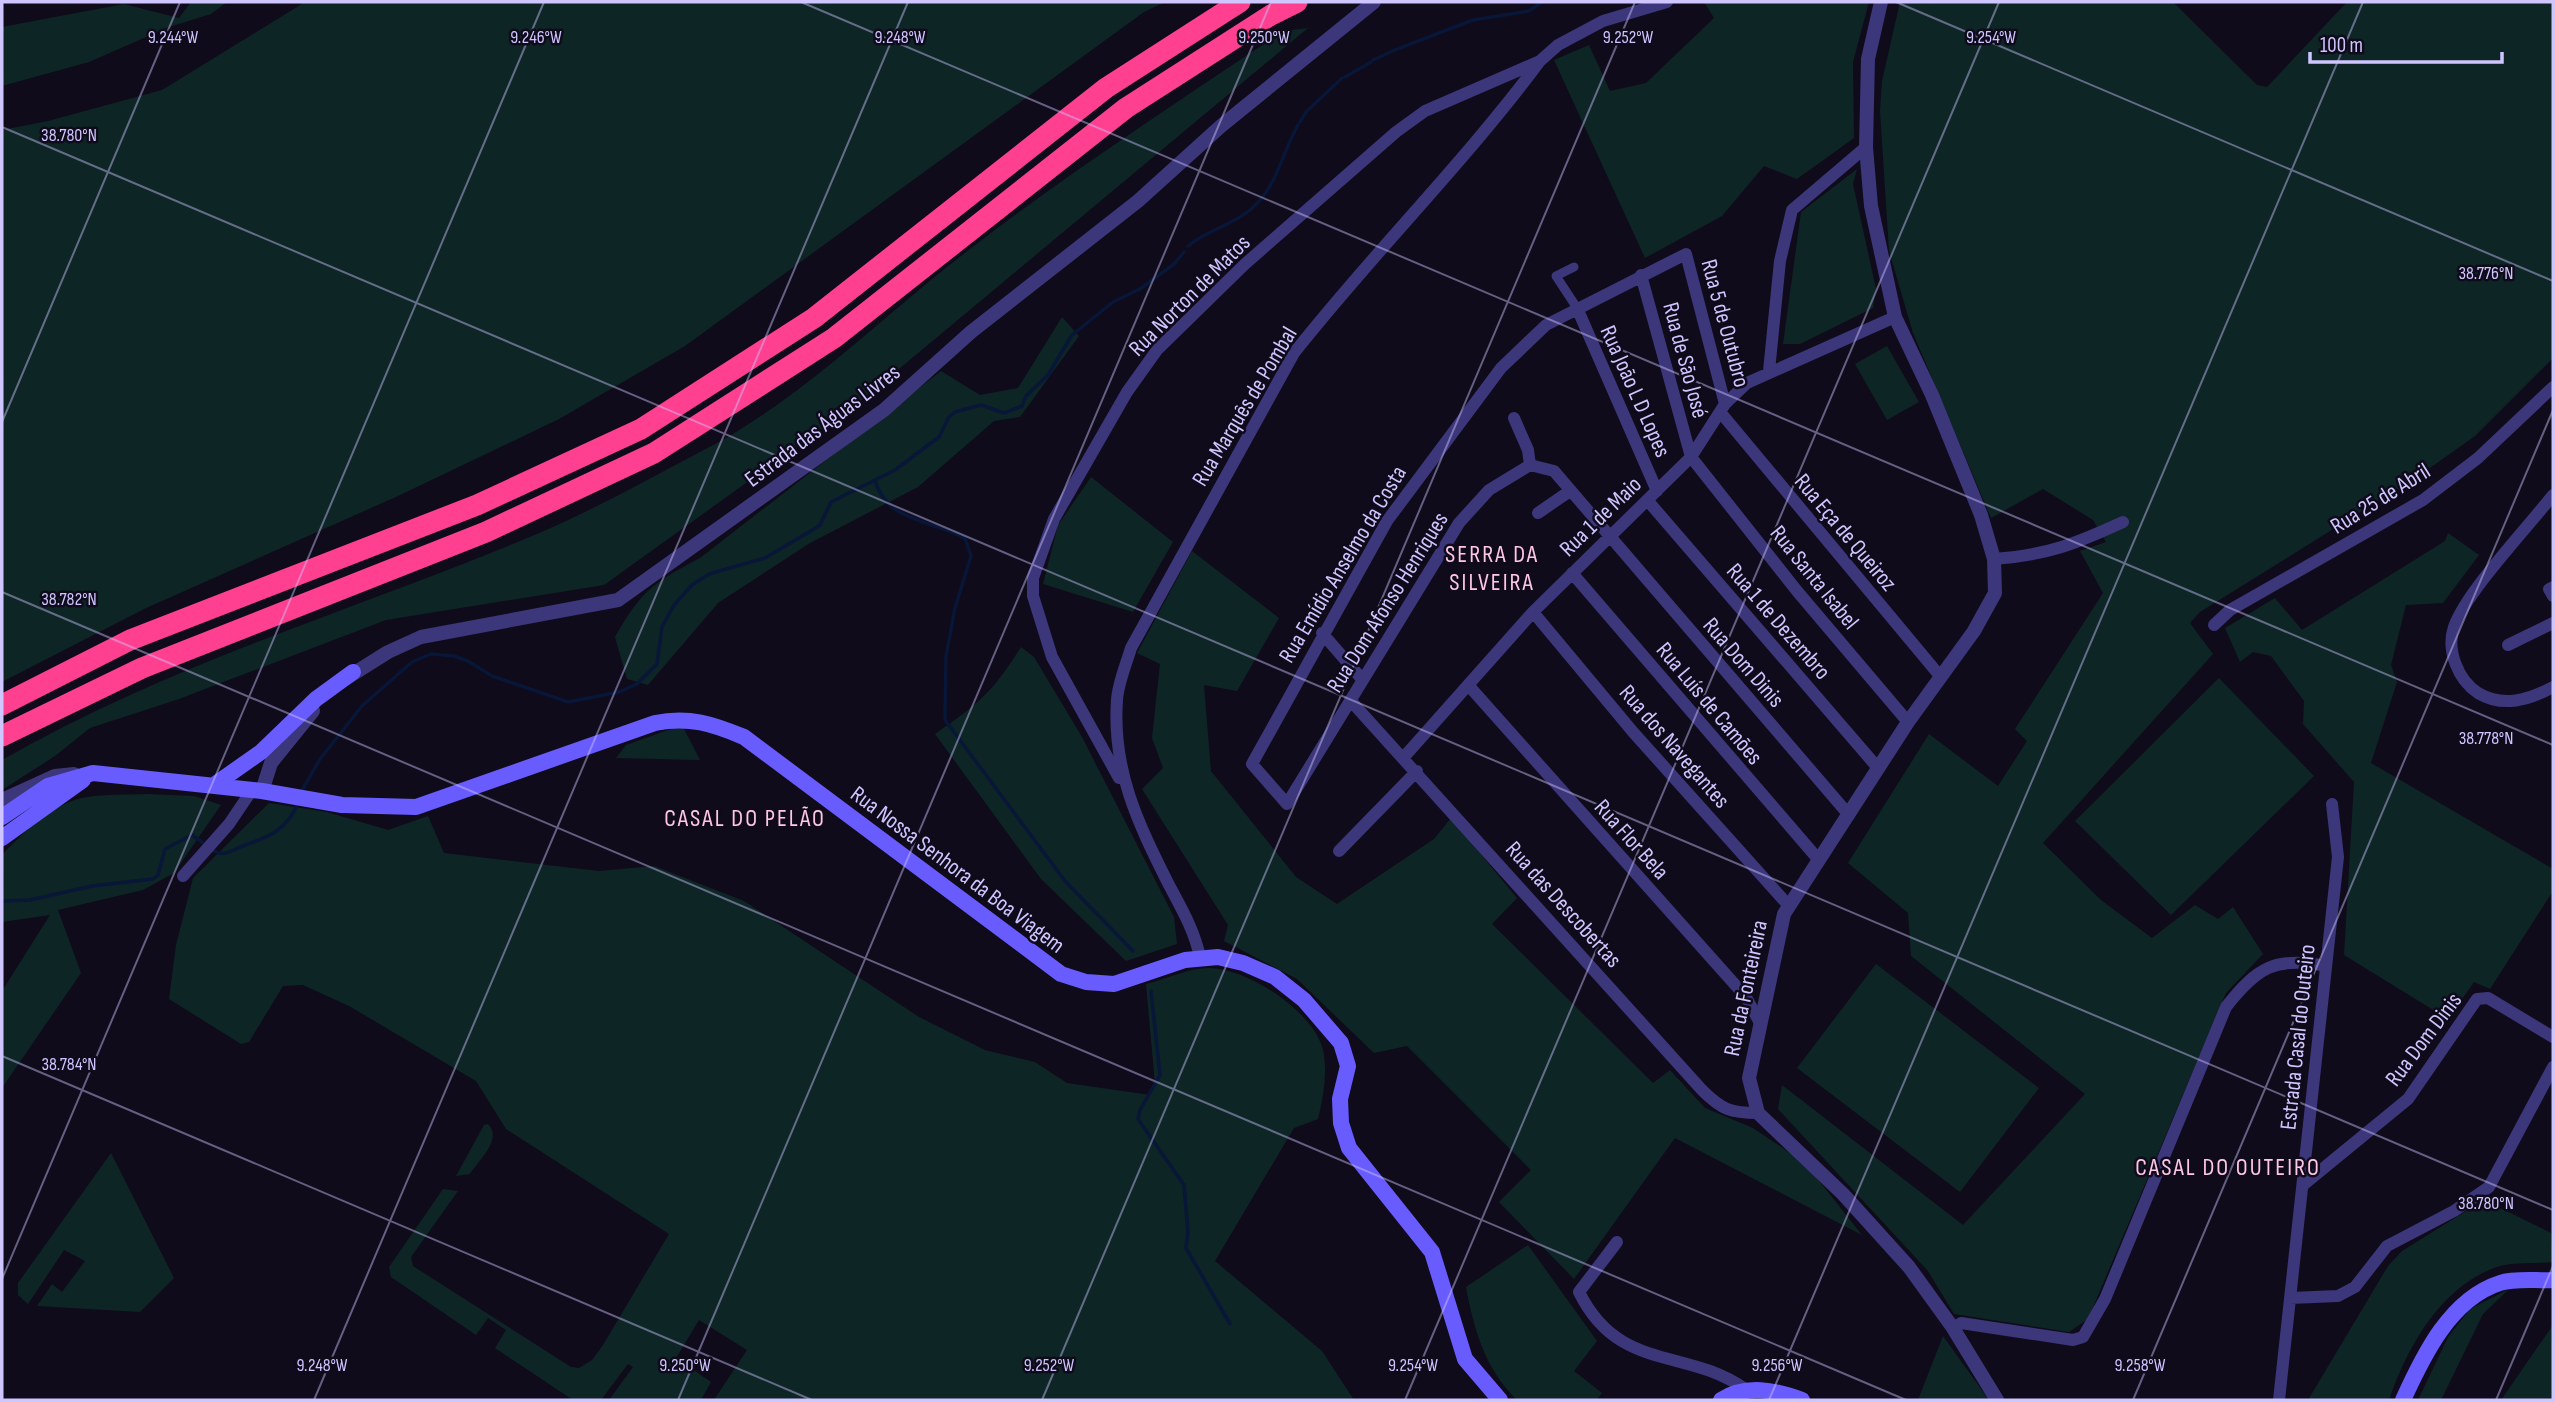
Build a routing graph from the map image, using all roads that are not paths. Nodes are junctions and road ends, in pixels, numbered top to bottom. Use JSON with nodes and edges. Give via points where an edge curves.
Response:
{"nodes":[{"id":1,"x":1240,"y":2,"type":"edge"},
{"id":2,"x":1297,"y":2,"type":"edge"},
{"id":3,"x":1374,"y":2,"type":"edge"},
{"id":4,"x":1667,"y":2,"type":"edge"},
{"id":5,"x":1881,"y":2,"type":"edge"},
{"id":6,"x":1540,"y":61,"type":"junction"},
{"id":7,"x":1866,"y":147,"type":"junction"},
{"id":8,"x":1686,"y":254,"type":"joint"},
{"id":9,"x":1574,"y":267,"type":"dead end"},
{"id":10,"x":1641,"y":275,"type":"junction"},
{"id":11,"x":1577,"y":308,"type":"junction"},
{"id":12,"x":1895,"y":317,"type":"junction"},
{"id":13,"x":1769,"y":371,"type":"junction"},
{"id":14,"x":2553,"y":387,"type":"edge"},
{"id":15,"x":1723,"y":409,"type":"junction"},
{"id":16,"x":1514,"y":418,"type":"dead end"},
{"id":17,"x":1691,"y":457,"type":"junction"},
{"id":18,"x":1530,"y":465,"type":"junction"},
{"id":19,"x":1570,"y":491,"type":"junction"},
{"id":20,"x":2553,"y":495,"type":"edge"},
{"id":21,"x":1653,"y":496,"type":"junction"},
{"id":22,"x":1538,"y":513,"type":"dead end"},
{"id":23,"x":2123,"y":522,"type":"dead end"},
{"id":24,"x":1608,"y":538,"type":"junction"},
{"id":25,"x":1994,"y":559,"type":"junction"},
{"id":26,"x":1572,"y":573,"type":"junction"},
{"id":27,"x":2553,"y":587,"type":"edge"},
{"id":28,"x":2553,"y":596,"type":"edge"},
{"id":29,"x":1533,"y":612,"type":"junction"},
{"id":30,"x":2553,"y":623,"type":"edge"},
{"id":31,"x":2214,"y":625,"type":"dead end"},
{"id":32,"x":1322,"y":633,"type":"junction"},
{"id":33,"x":2508,"y":645,"type":"dead end"},
{"id":34,"x":354,"y":672,"type":"junction"},
{"id":35,"x":1940,"y":676,"type":"junction"},
{"id":36,"x":1361,"y":678,"type":"junction"},
{"id":37,"x":1469,"y":686,"type":"junction"},
{"id":38,"x":2553,"y":687,"type":"edge"},
{"id":39,"x":1350,"y":700,"type":"junction"},
{"id":40,"x":2,"y":705,"type":"edge"},
{"id":41,"x":1908,"y":722,"type":"junction"},
{"id":42,"x":2,"y":736,"type":"edge"},
{"id":43,"x":1404,"y":757,"type":"junction"},
{"id":44,"x":250,"y":761,"type":"junction"},
{"id":45,"x":1878,"y":768,"type":"junction"},
{"id":46,"x":1417,"y":771,"type":"junction"},
{"id":47,"x":93,"y":773,"type":"junction"},
{"id":48,"x":1127,"y":783,"type":"junction"},
{"id":49,"x":214,"y":785,"type":"junction"},
{"id":50,"x":253,"y":790,"type":"junction"},
{"id":51,"x":2,"y":800,"type":"edge"},
{"id":52,"x":1287,"y":804,"type":"joint"},
{"id":53,"x":2332,"y":804,"type":"dead end"},
{"id":54,"x":1849,"y":815,"type":"junction"},
{"id":55,"x":2,"y":817,"type":"edge"},
{"id":56,"x":2,"y":838,"type":"edge"},
{"id":57,"x":1339,"y":850,"type":"dead end"},
{"id":58,"x":1818,"y":859,"type":"junction"},
{"id":59,"x":183,"y":876,"type":"dead end"},
{"id":60,"x":1789,"y":906,"type":"junction"},
{"id":61,"x":1200,"y":957,"type":"junction"},
{"id":62,"x":2326,"y":966,"type":"junction"},
{"id":63,"x":1760,"y":1023,"type":"junction"},
{"id":64,"x":2553,"y":1037,"type":"edge"},
{"id":65,"x":2553,"y":1067,"type":"edge"},
{"id":66,"x":1758,"y":1113,"type":"junction"},
{"id":67,"x":2303,"y":1185,"type":"junction"},
{"id":68,"x":1618,"y":1242,"type":"dead end"},
{"id":69,"x":2553,"y":1280,"type":"edge"},
{"id":70,"x":2290,"y":1298,"type":"junction"},
{"id":71,"x":1954,"y":1328,"type":"junction"},
{"id":72,"x":1745,"y":1389,"type":"junction"},
{"id":73,"x":1500,"y":1400,"type":"edge"},
{"id":74,"x":1721,"y":1400,"type":"edge"},
{"id":75,"x":1802,"y":1400,"type":"edge"},
{"id":76,"x":1997,"y":1400,"type":"edge"},
{"id":77,"x":2279,"y":1400,"type":"edge"},
{"id":78,"x":2403,"y":1400,"type":"edge"}],
"edges":[{"from":1,"to":40,"type":"highway","via":[[1106,88],[814,318],[641,429],[477,505],[130,640]]},
{"from":2,"to":42,"type":"highway","via":[[1126,108],[834,338],[654,453],[486,532],[142,668]]},
{"from":3,"to":34,"type":"street","name":"Estrada das Águas Livres","via":[[1221,126],[1138,201],[971,332],[884,410],[618,600],[421,637]]},
{"from":4,"to":6,"type":"street","name":"Rua Marquês de Pombal","via":[[1603,21],[1558,45]]},
{"from":5,"to":7,"type":"street","name":"Rua da Fonteireira","via":[[1868,59]]},
{"from":6,"to":48,"type":"street","name":"Rua Marquês de Pombal","via":[[1521,92],[1325,326],[1294,353],[1133,655],[1117,698],[1117,747]]},
{"from":6,"to":48,"type":"street","name":"Rua Norton de Matos","via":[[1425,111],[1245,264],[1149,361],[1061,507],[1033,578],[1033,596],[1052,657]]},
{"from":7,"to":12,"type":"street","name":"Rua da Fonteireira","via":[[1871,206]]},
{"from":7,"to":13,"type":"street","via":[[1792,209],[1780,261]]},
{"from":8,"to":10,"type":"street","name":"Rua Emídio Anselmo da Costa"},
{"from":8,"to":15,"type":"street","name":"Rua 5 de Outubro"},
{"from":9,"to":11,"type":"street","via":[[1556,276]]},
{"from":10,"to":11,"type":"street","name":"Rua Emídio Anselmo da Costa"},
{"from":10,"to":17,"type":"street","name":"Rua de São José"},
{"from":11,"to":21,"type":"street","name":"Rua João L D Lopes"},
{"from":11,"to":32,"type":"street","name":"Rua Emídio Anselmo da Costa","via":[[1544,322],[1501,368],[1387,521]]},
{"from":12,"to":13,"type":"street","name":"Rua 1 de Maio"},
{"from":12,"to":25,"type":"street","name":"Rua da Fonteireira","via":[[1932,394]]},
{"from":13,"to":15,"type":"street","name":"Rua 1 de Maio","via":[[1747,383]]},
{"from":14,"to":31,"type":"street","name":"Rua 25 de Abril","via":[[2478,458],[2423,500],[2230,610]]},
{"from":15,"to":17,"type":"street","name":"Rua 1 de Maio"},
{"from":15,"to":35,"type":"street","name":"Rua Eça de Queiroz"},
{"from":16,"to":18,"type":"street"},
{"from":17,"to":21,"type":"street","name":"Rua 1 de Maio"},
{"from":17,"to":41,"type":"street","name":"Rua Santa Isabel"},
{"from":18,"to":19,"type":"street","via":[[1554,471]]},
{"from":18,"to":36,"type":"street","name":"Rua Dom Afonso Henriques","via":[[1489,490],[1459,523]]},
{"from":19,"to":22,"type":"street"},
{"from":19,"to":24,"type":"street"},
{"from":20,"to":38,"type":"street","via":[[2468,601],[2453,629],[2454,664],[2475,691],[2488,698],[2523,701]]},
{"from":21,"to":24,"type":"street","name":"Rua 1 de Maio"},
{"from":21,"to":45,"type":"street","name":"Rua 1 de Dezembro"},
{"from":23,"to":25,"type":"street","via":[[2075,545]]},
{"from":24,"to":26,"type":"street","name":"Rua 1 de Maio"},
{"from":24,"to":54,"type":"street","name":"Rua Dom Dinis"},
{"from":25,"to":35,"type":"street","name":"Rua da Fonteireira","via":[[1992,603]]},
{"from":26,"to":29,"type":"street","name":"Rua 1 de Maio"},
{"from":26,"to":58,"type":"street","name":"Rua Luís de Camões"},
{"from":27,"to":28,"type":"street","via":[[2549,589]]},
{"from":29,"to":37,"type":"street","name":"Rua 1 de Maio"},
{"from":29,"to":60,"type":"street","name":"Rua dos Navegantes"},
{"from":30,"to":33,"type":"street"},
{"from":32,"to":36,"type":"street"},
{"from":32,"to":52,"type":"street","name":"Rua Emídio Anselmo da Costa","via":[[1252,764]]},
{"from":34,"to":44,"type":"main road","via":[[316,699]]},
{"from":34,"to":50,"type":"street","name":"Estrada das Águas Livres","via":[[321,701]]},
{"from":35,"to":41,"type":"street","name":"Rua da Fonteireira"},
{"from":36,"to":39,"type":"street","name":"Rua Dom Afonso Henriques"},
{"from":37,"to":43,"type":"street","name":"Rua 1 de Maio"},
{"from":37,"to":63,"type":"street","name":"Rua Flor Bela","via":[[1746,997]]},
{"from":39,"to":43,"type":"street","name":"Rua das Descobertas"},
{"from":39,"to":52,"type":"street","name":"Rua Dom Afonso Henriques"},
{"from":41,"to":45,"type":"street","name":"Rua da Fonteireira"},
{"from":43,"to":46,"type":"street","name":"Rua das Descobertas"},
{"from":44,"to":49,"type":"main road"},
{"from":44,"to":50,"type":"main road"},
{"from":45,"to":54,"type":"street","name":"Rua da Fonteireira"},
{"from":46,"to":57,"type":"street"},
{"from":46,"to":66,"type":"street","name":"Rua das Descobertas","via":[[1710,1099],[1738,1113]]},
{"from":47,"to":49,"type":"main road","name":"Rua Nossa Senhora da Boa Viagem"},
{"from":47,"to":51,"type":"street","via":[[55,776]]},
{"from":47,"to":55,"type":"main road","via":[[48,786]]},
{"from":47,"to":56,"type":"main road"},
{"from":48,"to":61,"type":"street","name":"Rua Marquês de Pombal","via":[[1148,842],[1194,931]]},
{"from":49,"to":50,"type":"main road","name":"Rua Nossa Senhora da Boa Viagem"},
{"from":50,"to":59,"type":"street"},
{"from":50,"to":61,"type":"main road","name":"Rua Nossa Senhora da Boa Viagem","via":[[386,808],[416,807],[655,723],[676,719],[708,722],[744,737],[1061,974],[1114,984]]},
{"from":53,"to":62,"type":"street","name":"Estrada Casal do Outeiro","via":[[2338,858]]},
{"from":54,"to":58,"type":"street","name":"Rua da Fonteireira"},
{"from":58,"to":60,"type":"street","name":"Rua da Fonteireira"},
{"from":60,"to":63,"type":"street","name":"Rua da Fonteireira"},
{"from":61,"to":73,"type":"main road","name":"Rua Nossa Senhora da Boa Viagem","via":[[1243,963],[1275,977],[1304,1000],[1341,1043],[1348,1066],[1340,1099],[1341,1123],[1349,1148],[1432,1252],[1465,1359]]},
{"from":62,"to":67,"type":"street","name":"Estrada Casal do Outeiro"},
{"from":62,"to":71,"type":"street","via":[[2295,960],[2273,964],[2247,979],[2226,1006],[2105,1299],[2083,1337],[2073,1340],[1961,1323]]},
{"from":63,"to":66,"type":"street","name":"Rua da Fonteireira","via":[[1749,1078]]},
{"from":64,"to":67,"type":"street","name":"Rua Dom Dinis","via":[[2488,998],[2477,999],[2408,1099]]},
{"from":65,"to":70,"type":"street","via":[[2489,1187],[2454,1211],[2387,1245],[2355,1287],[2338,1296]]},
{"from":66,"to":71,"type":"street","via":[[1881,1234]]},
{"from":67,"to":70,"type":"street","name":"Estrada Casal do Outeiro"},
{"from":68,"to":72,"type":"street","via":[[1579,1292],[1586,1306],[1618,1340],[1635,1350],[1727,1376]]},
{"from":69,"to":78,"type":"main road","via":[[2501,1282],[2475,1294],[2451,1316]]},
{"from":70,"to":77,"type":"street","name":"Estrada Casal do Outeiro"},
{"from":71,"to":76,"type":"street"},
{"from":72,"to":74,"type":"main road"},
{"from":72,"to":75,"type":"main road"}]}
